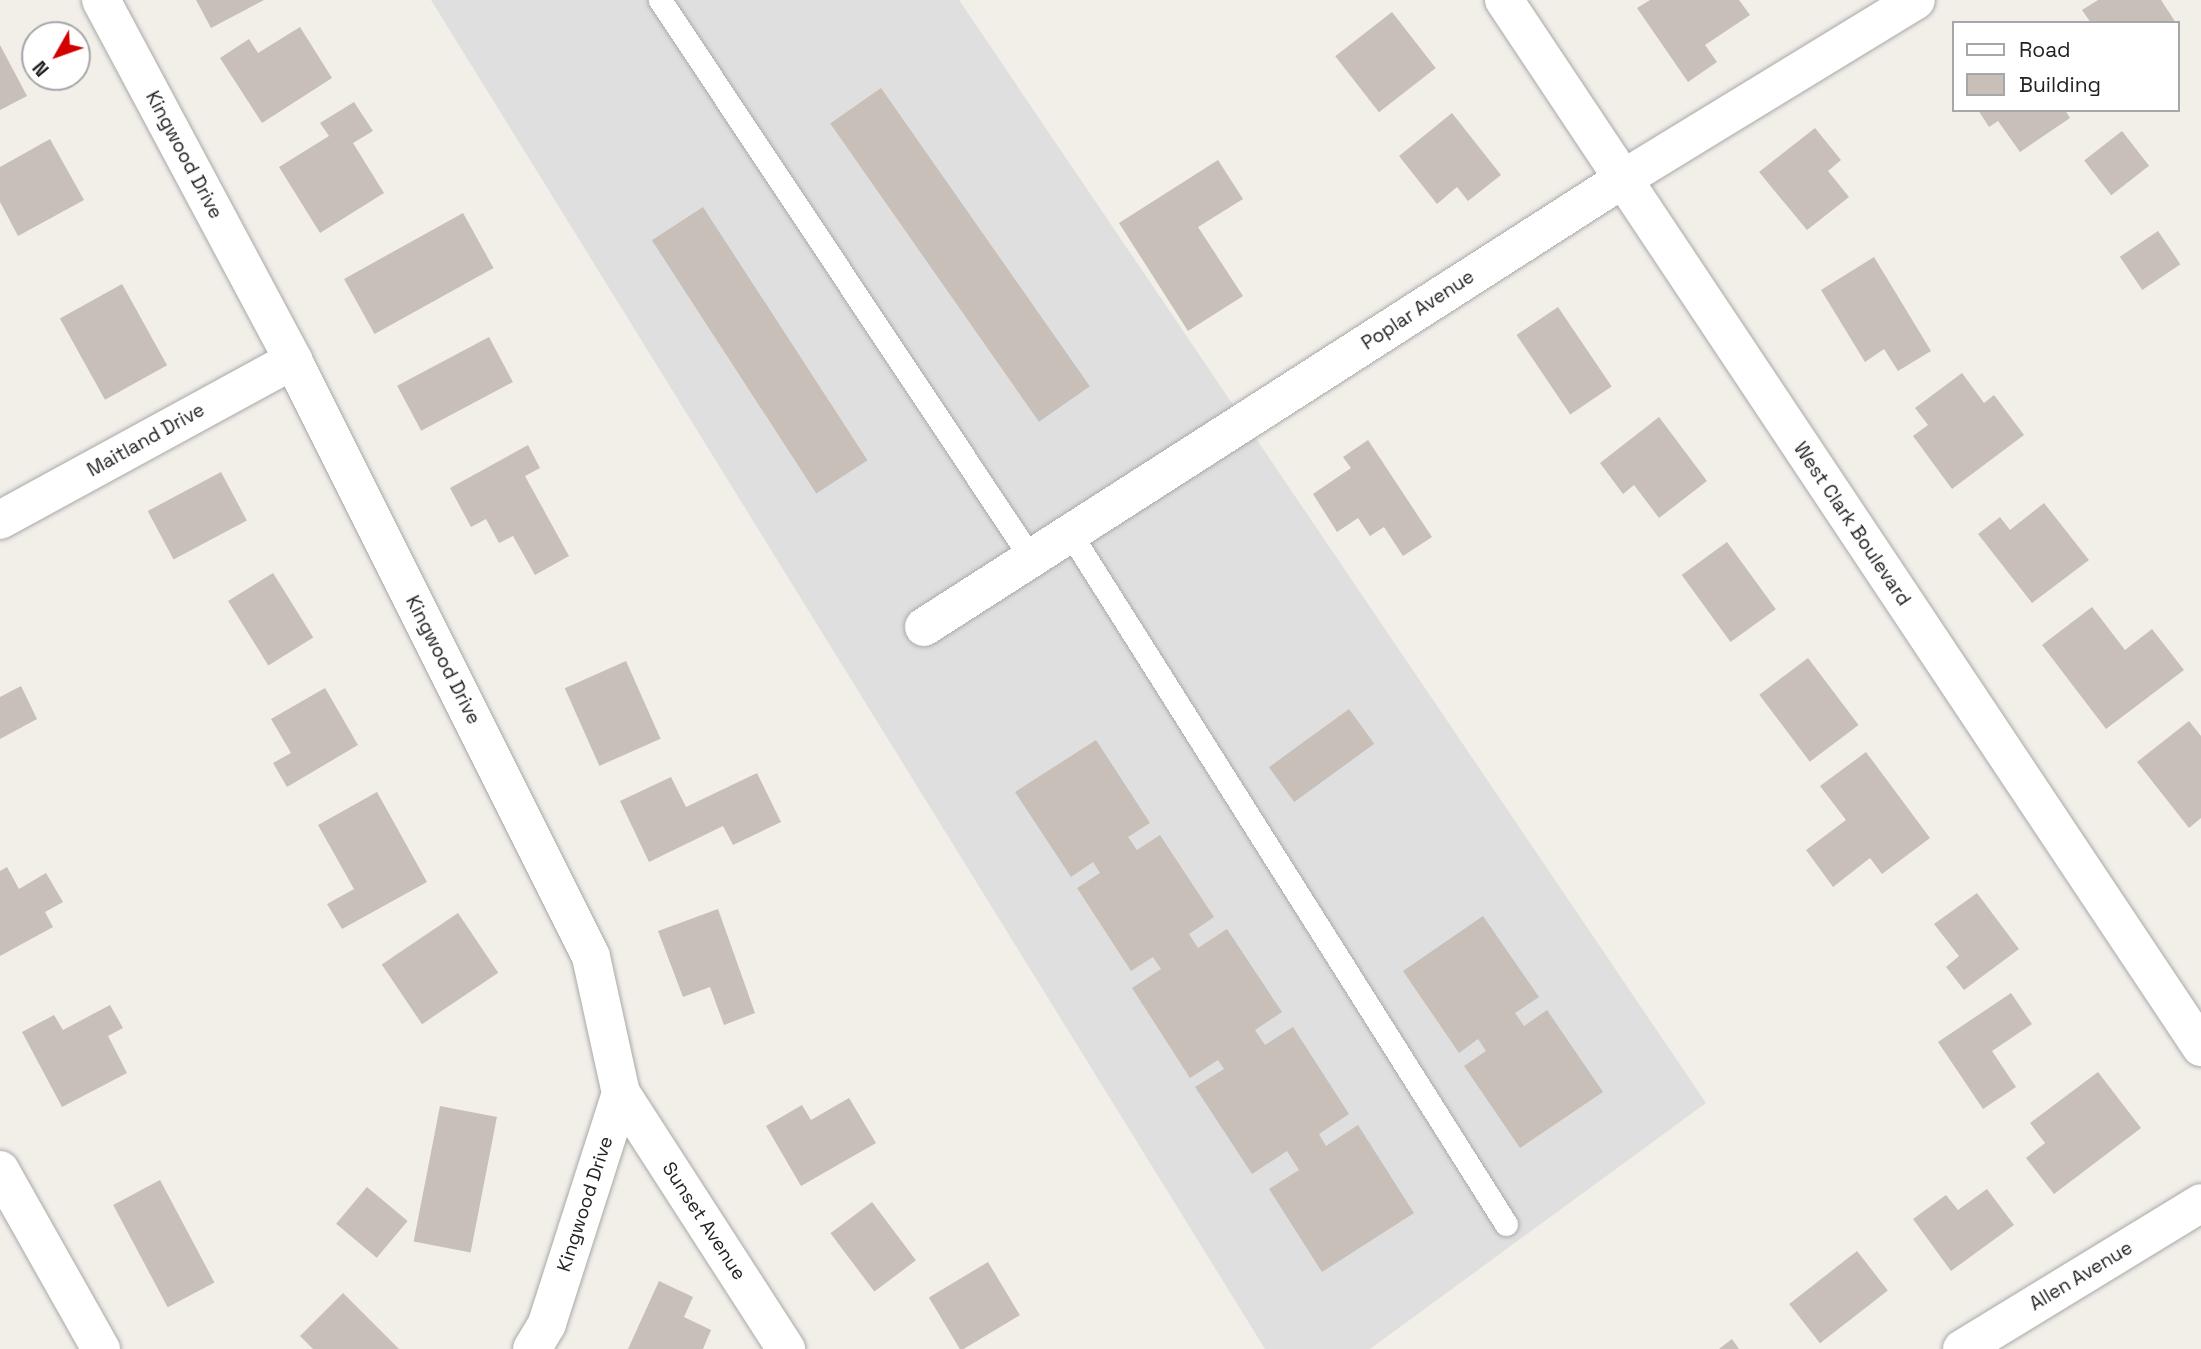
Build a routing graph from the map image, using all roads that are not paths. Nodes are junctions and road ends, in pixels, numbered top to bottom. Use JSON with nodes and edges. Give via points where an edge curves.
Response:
{"nodes":[{"id":1,"x":101,"y":0,"type":"edge"},
{"id":2,"x":660,"y":0,"type":"edge"},
{"id":3,"x":1504,"y":0,"type":"edge"},
{"id":4,"x":1916,"y":0,"type":"edge"},
{"id":5,"x":1623,"y":179,"type":"junction"},
{"id":6,"x":293,"y":360,"type":"junction"},
{"id":7,"x":0,"y":520,"type":"edge"},
{"id":8,"x":1070,"y":533,"type":"junction"},
{"id":9,"x":1031,"y":558,"type":"junction"},
{"id":10,"x":924,"y":627,"type":"dead end"},
{"id":11,"x":2201,"y":1047,"type":"edge"},
{"id":12,"x":621,"y":1093,"type":"junction"},
{"id":13,"x":0,"y":1170,"type":"edge"},
{"id":14,"x":2201,"y":1203,"type":"edge"},
{"id":15,"x":1506,"y":1224,"type":"dead end"},
{"id":16,"x":101,"y":1349,"type":"edge"},
{"id":17,"x":532,"y":1349,"type":"edge"},
{"id":18,"x":786,"y":1349,"type":"edge"},
{"id":19,"x":1962,"y":1349,"type":"edge"}],
"edges":[{"from":1,"to":6,"type":"street","name":"Kingwood Drive"},
{"from":2,"to":9,"type":"lane"},
{"from":3,"to":5,"type":"street","name":"West Clark Boulevard"},
{"from":4,"to":5,"type":"street","name":"Poplar Avenue"},
{"from":5,"to":8,"type":"street","name":"Poplar Avenue"},
{"from":5,"to":11,"type":"street","name":"West Clark Boulevard"},
{"from":6,"to":7,"type":"street","name":"Maitland Drive"},
{"from":6,"to":12,"type":"street","name":"Kingwood Drive","via":[[591,957]]},
{"from":8,"to":9,"type":"street","name":"Poplar Avenue"},
{"from":8,"to":15,"type":"lane"},
{"from":9,"to":10,"type":"street","name":"Poplar Avenue"},
{"from":12,"to":17,"type":"street","name":"Kingwood Drive","via":[[547,1324]]},
{"from":12,"to":18,"type":"street","name":"Sunset Avenue"},
{"from":13,"to":16,"type":"street"},
{"from":14,"to":19,"type":"street","name":"Allen Avenue"}]}
